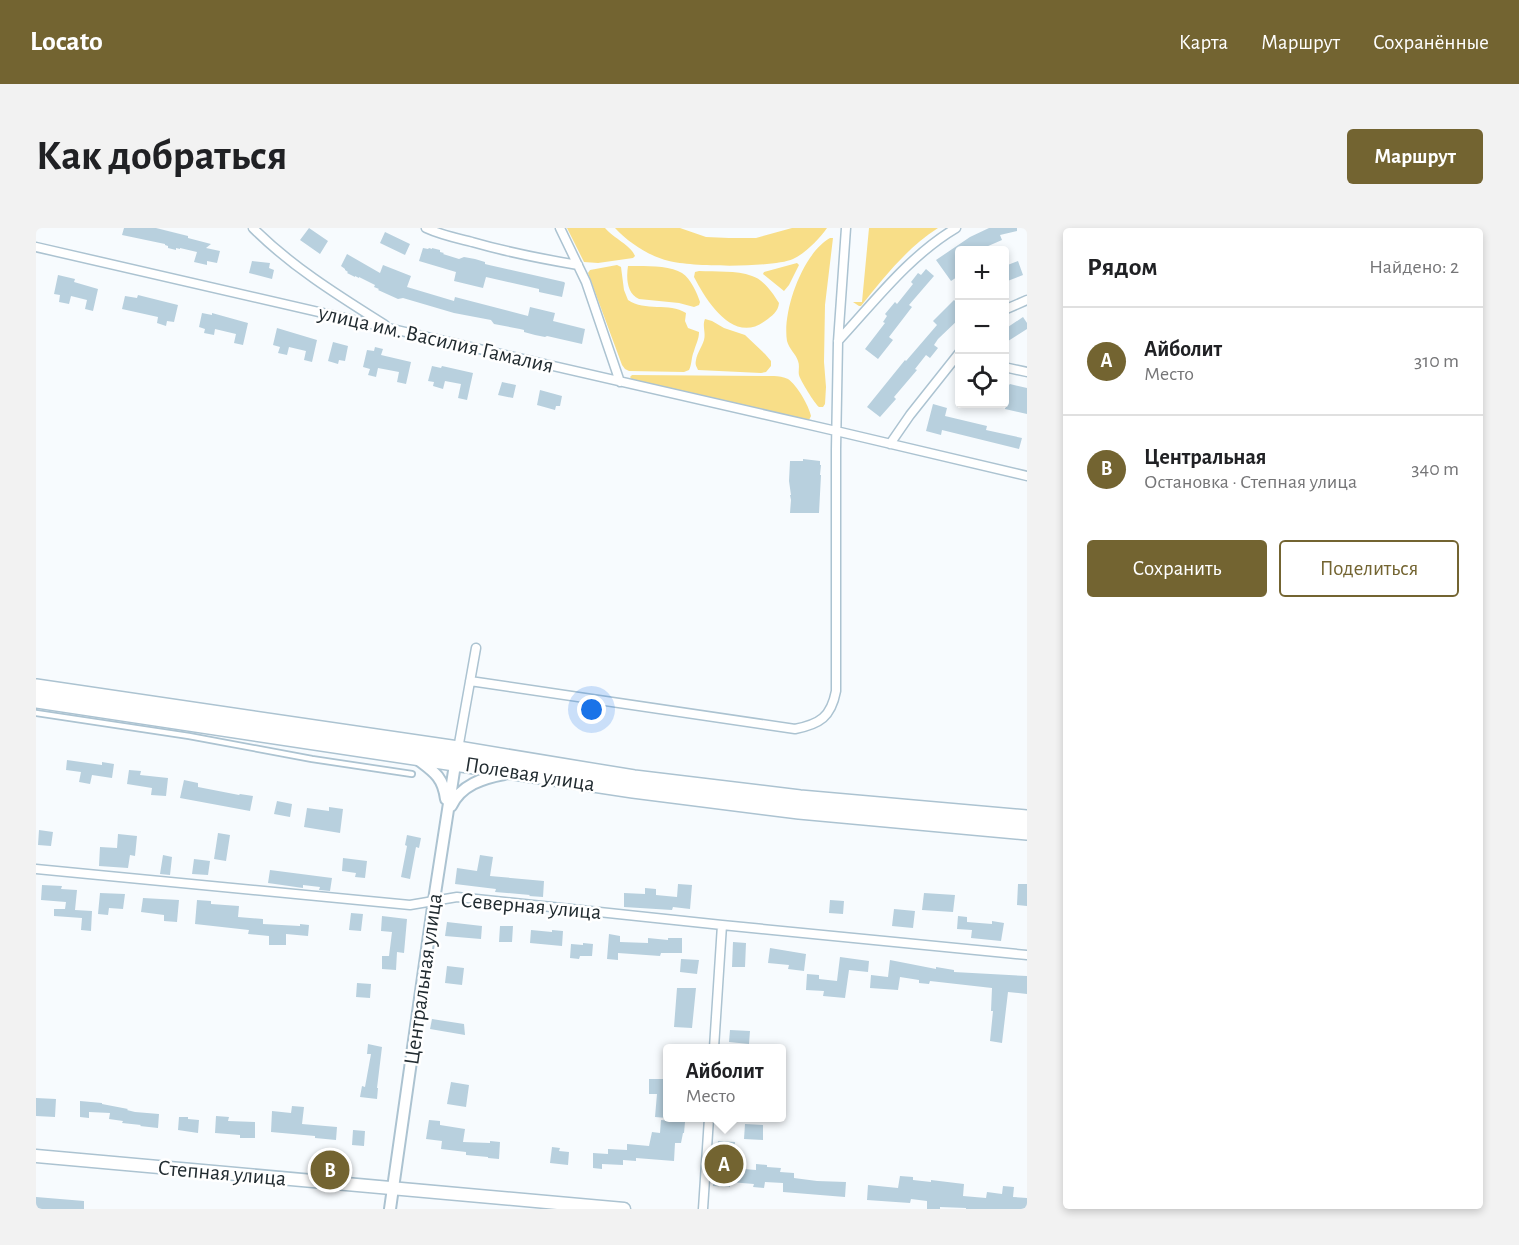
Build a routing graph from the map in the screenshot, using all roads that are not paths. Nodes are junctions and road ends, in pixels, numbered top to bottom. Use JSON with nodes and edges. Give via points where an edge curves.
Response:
{"nodes":[{"id":1,"x":253,"y":228,"type":"edge"},
{"id":2,"x":426,"y":228,"type":"edge"},
{"id":3,"x":560,"y":228,"type":"edge"},
{"id":4,"x":846,"y":228,"type":"edge"},
{"id":5,"x":956,"y":228,"type":"edge"},
{"id":6,"x":36,"y":247,"type":"edge"},
{"id":7,"x":578,"y":265,"type":"junction"},
{"id":8,"x":1027,"y":300,"type":"edge"},
{"id":9,"x":1009,"y":308,"type":"edge"},
{"id":10,"x":391,"y":329,"type":"junction"},
{"id":11,"x":838,"y":342,"type":"junction"},
{"id":12,"x":955,"y":360,"type":"edge"},
{"id":13,"x":1009,"y":368,"type":"edge"},
{"id":14,"x":1027,"y":372,"type":"edge"},
{"id":15,"x":620,"y":382,"type":"junction"},
{"id":16,"x":836,"y":431,"type":"junction"},
{"id":17,"x":890,"y":444,"type":"junction"},
{"id":18,"x":1027,"y":476,"type":"edge"},
{"id":19,"x":476,"y":648,"type":"dead end"},
{"id":20,"x":470,"y":681,"type":"junction"},
{"id":21,"x":36,"y":687,"type":"edge"},
{"id":22,"x":36,"y":700,"type":"edge"},
{"id":23,"x":36,"y":713,"type":"edge"},
{"id":24,"x":414,"y":756,"type":"junction"},
{"id":25,"x":457,"y":756,"type":"junction"},
{"id":26,"x":516,"y":771,"type":"junction"},
{"id":27,"x":412,"y":774,"type":"dead end"},
{"id":28,"x":448,"y":812,"type":"junction"},
{"id":29,"x":1027,"y":818,"type":"edge"},
{"id":30,"x":1027,"y":832,"type":"edge"},
{"id":31,"x":36,"y":868,"type":"edge"},
{"id":32,"x":434,"y":900,"type":"junction"},
{"id":33,"x":722,"y":925,"type":"junction"},
{"id":34,"x":1027,"y":954,"type":"edge"},
{"id":35,"x":714,"y":1044,"type":"edge"},
{"id":36,"x":709,"y":1122,"type":"edge"},
{"id":37,"x":36,"y":1156,"type":"edge"},
{"id":38,"x":393,"y":1189,"type":"junction"},
{"id":39,"x":390,"y":1209,"type":"edge"},
{"id":40,"x":624,"y":1209,"type":"edge"},
{"id":41,"x":703,"y":1209,"type":"edge"}],
"edges":[{"from":1,"to":10,"type":"street","via":[[323,285]]},
{"from":2,"to":7,"type":"street","via":[[489,247]]},
{"from":3,"to":7,"type":"street"},
{"from":4,"to":11,"type":"street"},
{"from":5,"to":11,"type":"street","via":[[900,272]]},
{"from":6,"to":10,"type":"street","name":"улица им. Василия Гамалия"},
{"from":7,"to":15,"type":"street"},
{"from":8,"to":9,"type":"street"},
{"from":10,"to":15,"type":"street","name":"улица им. Василия Гамалия"},
{"from":11,"to":16,"type":"street"},
{"from":12,"to":17,"type":"street"},
{"from":13,"to":14,"type":"street"},
{"from":15,"to":16,"type":"street","name":"улица им. Василия Гамалия"},
{"from":16,"to":17,"type":"street","name":"улица им. Василия Гамалия"},
{"from":16,"to":20,"type":"street","via":[[836,691],[825,717],[812,726],[795,729]]},
{"from":17,"to":18,"type":"street","name":"улица им. Василия Гамалия"},
{"from":19,"to":20,"type":"street"},
{"from":20,"to":25,"type":"street"},
{"from":21,"to":25,"type":"highway","name":"Полевая улица"},
{"from":22,"to":24,"type":"highway","name":"Полевая улица"},
{"from":23,"to":27,"type":"lane"},
{"from":24,"to":25,"type":"highway","name":"Полевая улица"},
{"from":24,"to":28,"type":"street","via":[[437,774],[445,789]]},
{"from":25,"to":26,"type":"highway","name":"Полевая улица"},
{"from":25,"to":28,"type":"street","name":"Центральная улица"},
{"from":25,"to":29,"type":"highway","name":"Полевая улица","via":[[800,798]]},
{"from":26,"to":28,"type":"street","via":[[487,777],[466,788]]},
{"from":26,"to":30,"type":"highway","name":"Полевая улица","via":[[799,811]]},
{"from":28,"to":32,"type":"street","name":"Центральная улица"},
{"from":31,"to":32,"type":"street","name":"Северная улица","via":[[410,905]]},
{"from":32,"to":33,"type":"street","name":"Северная улица","via":[[457,897]]},
{"from":32,"to":38,"type":"street","name":"Центральная улица"},
{"from":33,"to":34,"type":"street","name":"Северная улица"},
{"from":33,"to":35,"type":"street"},
{"from":36,"to":41,"type":"street"},
{"from":37,"to":38,"type":"main road","name":"Степная улица"},
{"from":38,"to":39,"type":"street","name":"Центральная улица"},
{"from":38,"to":40,"type":"main road","name":"Степная улица"}]}
